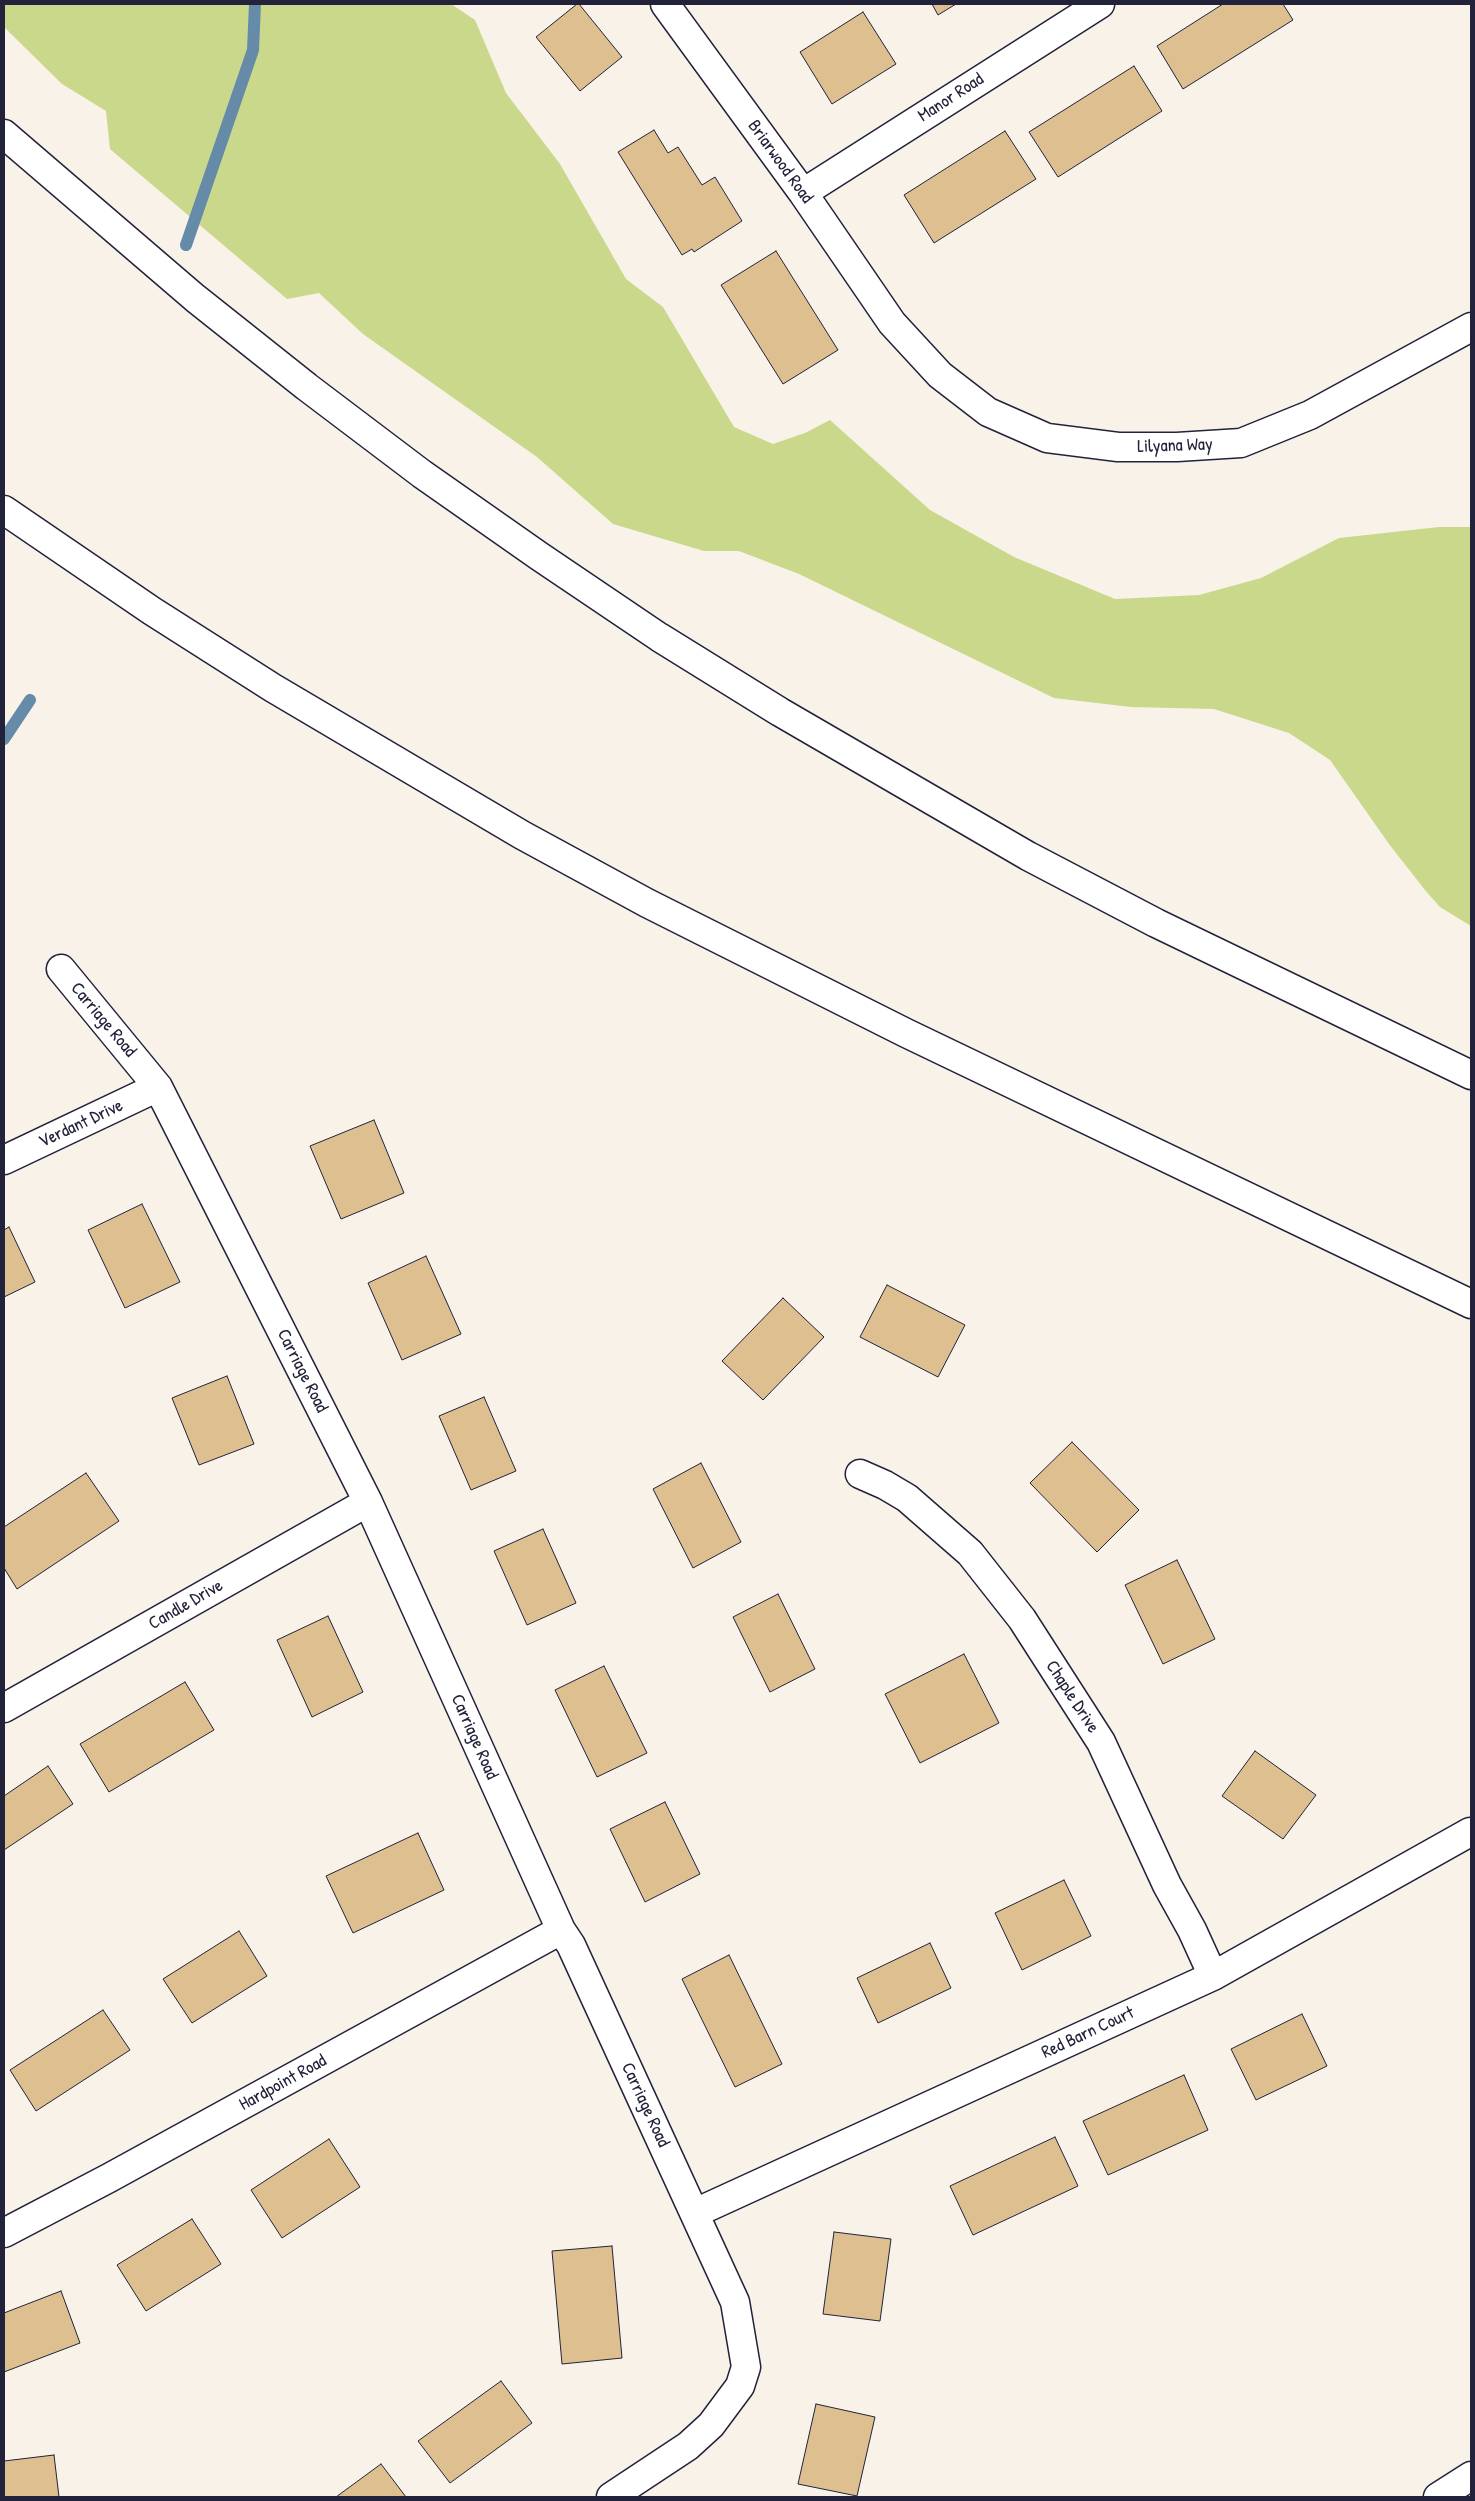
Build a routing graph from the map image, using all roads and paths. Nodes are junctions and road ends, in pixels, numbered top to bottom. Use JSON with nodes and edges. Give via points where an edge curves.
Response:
{"nodes":[{"id":1,"x":665,"y":4,"type":"edge"},
{"id":2,"x":1100,"y":4,"type":"edge"},
{"id":3,"x":4,"y":134,"type":"edge"},
{"id":4,"x":803,"y":193,"type":"junction"},
{"id":5,"x":892,"y":323,"type":"joint"},
{"id":6,"x":1471,"y":327,"type":"edge"},
{"id":7,"x":4,"y":510,"type":"edge"},
{"id":8,"x":61,"y":969,"type":"dead end"},
{"id":9,"x":1471,"y":1075,"type":"edge"},
{"id":10,"x":158,"y":1088,"type":"junction"},
{"id":11,"x":4,"y":1160,"type":"edge"},
{"id":12,"x":1471,"y":1304,"type":"edge"},
{"id":13,"x":860,"y":1474,"type":"dead end"},
{"id":14,"x":368,"y":1502,"type":"junction"},
{"id":15,"x":4,"y":1708,"type":"edge"},
{"id":16,"x":1470,"y":1832,"type":"edge"},
{"id":17,"x":561,"y":1930,"type":"junction"},
{"id":18,"x":1213,"y":1976,"type":"junction"},
{"id":19,"x":695,"y":2213,"type":"junction"},
{"id":20,"x":4,"y":2233,"type":"edge"},
{"id":21,"x":1471,"y":2476,"type":"edge"},
{"id":22,"x":622,"y":2494,"type":"edge"},
{"id":23,"x":1438,"y":2497,"type":"edge"},
{"id":24,"x":1454,"y":2497,"type":"edge"}],
"edges":[{"from":1,"to":4,"type":"main road","name":"Briarwood Road"},
{"from":2,"to":4,"type":"main road","name":"Manor Road"},
{"from":3,"to":9,"type":"main road","via":[[188,292],[307,387],[453,496],[659,637],[780,712],[1028,856],[1156,923]]},
{"from":4,"to":5,"type":"main road","name":"Briarwood Road"},
{"from":5,"to":6,"type":"main road","name":"Lilyana Way","via":[[940,375],[988,412],[1047,438],[1118,447],[1241,443],[1310,415]]},
{"from":7,"to":12,"type":"main road","via":[[272,688],[395,762],[589,871],[897,1028]]},
{"from":8,"to":10,"type":"main road","name":"Carriage Road"},
{"from":10,"to":11,"type":"main road","name":"Verdant Drive"},
{"from":10,"to":14,"type":"main road","name":"Carriage Road"},
{"from":13,"to":18,"type":"main road","name":"Chaple Drive","via":[[907,1498],[970,1553],[1022,1619],[1101,1742]]},
{"from":14,"to":15,"type":"main road","name":"Candle Drive"},
{"from":14,"to":17,"type":"main road","name":"Carriage Road"},
{"from":16,"to":18,"type":"main road","name":"Red Barn Court"},
{"from":17,"to":19,"type":"main road","name":"Carriage Road","via":[[571,1945]]},
{"from":17,"to":20,"type":"main road","name":"Hardpoint Road","via":[[118,2174]]},
{"from":18,"to":19,"type":"main road","name":"Red Barn Court"},
{"from":19,"to":22,"type":"main road","name":"Carriage Road","via":[[735,2302],[746,2367],[740,2386],[711,2425],[688,2446]]},
{"from":21,"to":23,"type":"main road"},
{"from":23,"to":24,"type":"main road"}]}
